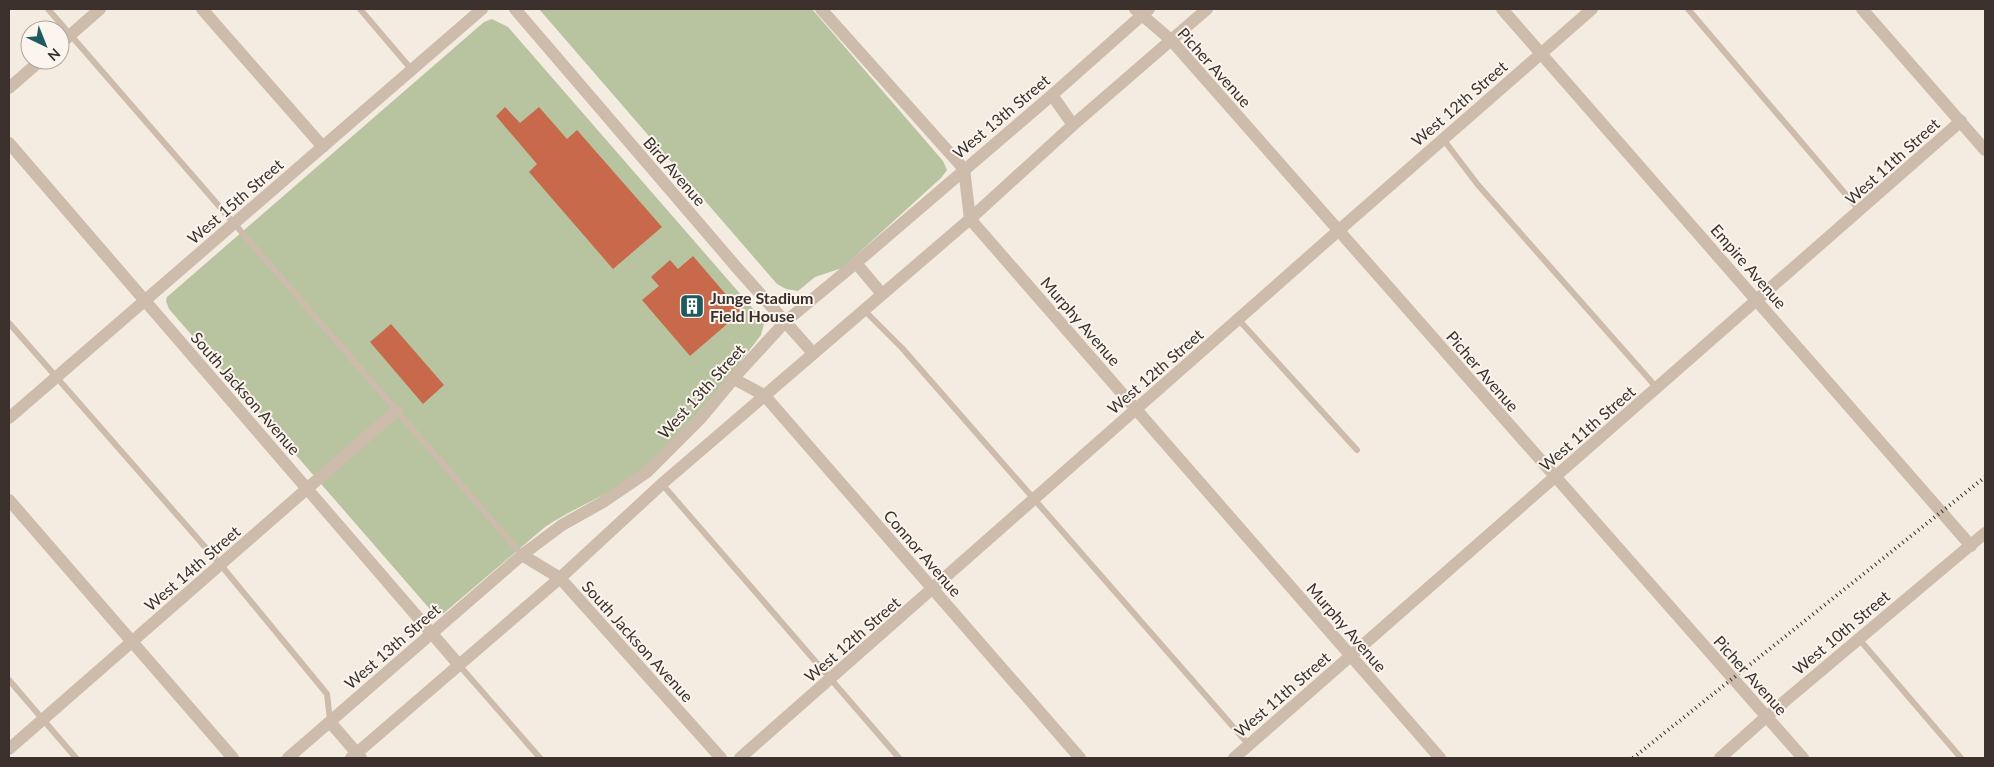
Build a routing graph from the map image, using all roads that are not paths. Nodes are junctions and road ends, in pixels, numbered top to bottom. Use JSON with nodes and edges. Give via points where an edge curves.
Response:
{"nodes":[{"id":1,"x":48,"y":9,"type":"edge"},
{"id":2,"x":100,"y":9,"type":"edge"},
{"id":3,"x":202,"y":9,"type":"edge"},
{"id":4,"x":360,"y":9,"type":"edge"},
{"id":5,"x":482,"y":9,"type":"edge"},
{"id":6,"x":515,"y":9,"type":"edge"},
{"id":7,"x":821,"y":9,"type":"edge"},
{"id":8,"x":1207,"y":9,"type":"edge"},
{"id":9,"x":1502,"y":9,"type":"edge"},
{"id":10,"x":1592,"y":9,"type":"edge"},
{"id":11,"x":1688,"y":9,"type":"edge"},
{"id":12,"x":1862,"y":9,"type":"edge"},
{"id":13,"x":1142,"y":11,"type":"edge"},
{"id":14,"x":58,"y":20,"type":"edge"},
{"id":15,"x":70,"y":34,"type":"joint"},
{"id":16,"x":1171,"y":40,"type":"junction"},
{"id":17,"x":1541,"y":54,"type":"junction"},
{"id":18,"x":30,"y":70,"type":"edge"},
{"id":19,"x":412,"y":70,"type":"junction"},
{"id":20,"x":9,"y":88,"type":"edge"},
{"id":21,"x":1052,"y":95,"type":"junction"},
{"id":22,"x":1961,"y":121,"type":"junction"},
{"id":23,"x":1073,"y":125,"type":"junction"},
{"id":24,"x":1443,"y":139,"type":"junction"},
{"id":25,"x":9,"y":143,"type":"edge"},
{"id":26,"x":323,"y":147,"type":"junction"},
{"id":27,"x":1985,"y":150,"type":"edge"},
{"id":28,"x":964,"y":170,"type":"junction"},
{"id":29,"x":1860,"y":211,"type":"junction"},
{"id":30,"x":970,"y":219,"type":"junction"},
{"id":31,"x":234,"y":224,"type":"junction"},
{"id":32,"x":1338,"y":231,"type":"junction"},
{"id":33,"x":856,"y":263,"type":"junction"},
{"id":34,"x":882,"y":294,"type":"junction"},
{"id":35,"x":1757,"y":300,"type":"junction"},
{"id":36,"x":144,"y":301,"type":"junction"},
{"id":37,"x":864,"y":310,"type":"junction"},
{"id":38,"x":1238,"y":319,"type":"junction"},
{"id":39,"x":785,"y":322,"type":"junction"},
{"id":40,"x":9,"y":323,"type":"edge"},
{"id":41,"x":813,"y":353,"type":"junction"},
{"id":42,"x":56,"y":377,"type":"junction"},
{"id":43,"x":734,"y":379,"type":"junction"},
{"id":44,"x":1657,"y":388,"type":"junction"},
{"id":45,"x":764,"y":395,"type":"junction"},
{"id":46,"x":1137,"y":409,"type":"junction"},
{"id":47,"x":396,"y":411,"type":"junction"},
{"id":48,"x":9,"y":418,"type":"edge"},
{"id":49,"x":1357,"y":450,"type":"dead end"},
{"id":50,"x":1555,"y":478,"type":"junction"},
{"id":51,"x":662,"y":484,"type":"junction"},
{"id":52,"x":307,"y":488,"type":"junction"},
{"id":53,"x":1034,"y":499,"type":"junction"},
{"id":54,"x":9,"y":500,"type":"edge"},
{"id":55,"x":1985,"y":533,"type":"edge"},
{"id":56,"x":1971,"y":546,"type":"junction"},
{"id":57,"x":522,"y":556,"type":"junction"},
{"id":58,"x":220,"y":564,"type":"junction"},
{"id":59,"x":560,"y":578,"type":"junction"},
{"id":60,"x":933,"y":589,"type":"junction"},
{"id":61,"x":432,"y":633,"type":"junction"},
{"id":62,"x":1859,"y":638,"type":"junction"},
{"id":63,"x":132,"y":642,"type":"junction"},
{"id":64,"x":1351,"y":656,"type":"junction"},
{"id":65,"x":459,"y":665,"type":"junction"},
{"id":66,"x":830,"y":679,"type":"junction"},
{"id":67,"x":9,"y":680,"type":"edge"},
{"id":68,"x":1766,"y":717,"type":"junction"},
{"id":69,"x":42,"y":720,"type":"junction"},
{"id":70,"x":330,"y":722,"type":"junction"},
{"id":71,"x":1250,"y":744,"type":"junction"},
{"id":72,"x":9,"y":749,"type":"edge"},
{"id":73,"x":356,"y":757,"type":"edge"},
{"id":74,"x":76,"y":758,"type":"edge"},
{"id":75,"x":232,"y":758,"type":"edge"},
{"id":76,"x":288,"y":758,"type":"edge"},
{"id":77,"x":540,"y":758,"type":"edge"},
{"id":78,"x":721,"y":758,"type":"edge"},
{"id":79,"x":740,"y":758,"type":"edge"},
{"id":80,"x":899,"y":758,"type":"edge"},
{"id":81,"x":1080,"y":758,"type":"edge"},
{"id":82,"x":1234,"y":758,"type":"edge"},
{"id":83,"x":1440,"y":758,"type":"edge"},
{"id":84,"x":1720,"y":758,"type":"edge"},
{"id":85,"x":1803,"y":758,"type":"edge"},
{"id":86,"x":1961,"y":758,"type":"edge"}],
"edges":[{"from":1,"to":14,"type":"lane"},
{"from":2,"to":15,"type":"street"},
{"from":3,"to":26,"type":"street"},
{"from":4,"to":19,"type":"lane"},
{"from":5,"to":19,"type":"street","name":"West 15th Street"},
{"from":6,"to":39,"type":"street","name":"Bird Avenue"},
{"from":7,"to":28,"type":"street"},
{"from":8,"to":16,"type":"street"},
{"from":9,"to":17,"type":"street","name":"Empire Avenue"},
{"from":10,"to":17,"type":"street","name":"West 12th Street"},
{"from":11,"to":29,"type":"lane"},
{"from":12,"to":22,"type":"street"},
{"from":13,"to":16,"type":"street","name":"Picher Avenue"},
{"from":13,"to":21,"type":"street","name":"West 13th Street"},
{"from":15,"to":31,"type":"lane"},
{"from":16,"to":23,"type":"street"},
{"from":16,"to":32,"type":"street","name":"Picher Avenue"},
{"from":17,"to":24,"type":"street","name":"West 12th Street"},
{"from":17,"to":35,"type":"street","name":"Empire Avenue"},
{"from":18,"to":20,"type":"street"},
{"from":19,"to":26,"type":"street","name":"West 15th Street"},
{"from":21,"to":23,"type":"street"},
{"from":21,"to":28,"type":"street","name":"West 13th Street"},
{"from":22,"to":27,"type":"street"},
{"from":22,"to":29,"type":"street","name":"West 11th Street"},
{"from":23,"to":30,"type":"street"},
{"from":24,"to":32,"type":"street","name":"West 12th Street"},
{"from":24,"to":44,"type":"lane","via":[[1478,184]]},
{"from":25,"to":36,"type":"street","name":"South Jackson Avenue"},
{"from":26,"to":31,"type":"street","name":"West 15th Street"},
{"from":28,"to":30,"type":"street"},
{"from":28,"to":33,"type":"street","name":"West 13th Street"},
{"from":29,"to":35,"type":"street","name":"West 11th Street"},
{"from":30,"to":34,"type":"street"},
{"from":30,"to":46,"type":"street","name":"Murphy Avenue"},
{"from":31,"to":36,"type":"street","name":"West 15th Street"},
{"from":31,"to":47,"type":"lane"},
{"from":32,"to":38,"type":"street","name":"West 12th Street"},
{"from":32,"to":50,"type":"street","name":"Picher Avenue"},
{"from":33,"to":34,"type":"street"},
{"from":33,"to":39,"type":"street","name":"West 13th Street"},
{"from":34,"to":37,"type":"street"},
{"from":35,"to":44,"type":"street","name":"West 11th Street"},
{"from":35,"to":56,"type":"street","name":"Empire Avenue"},
{"from":36,"to":42,"type":"street","name":"West 15th Street"},
{"from":36,"to":52,"type":"street","name":"South Jackson Avenue"},
{"from":37,"to":41,"type":"street"},
{"from":37,"to":53,"type":"lane","via":[[902,348]]},
{"from":38,"to":46,"type":"street","name":"West 12th Street"},
{"from":38,"to":49,"type":"lane"},
{"from":39,"to":41,"type":"street","name":"Bird Avenue"},
{"from":39,"to":43,"type":"street","name":"West 13th Street"},
{"from":40,"to":42,"type":"lane"},
{"from":41,"to":45,"type":"street"},
{"from":42,"to":48,"type":"street","name":"West 15th Street"},
{"from":42,"to":58,"type":"lane"},
{"from":43,"to":45,"type":"street","name":"Connor Avenue"},
{"from":43,"to":57,"type":"street","name":"West 13th Street","via":[[701,418],[647,472],[562,525]]},
{"from":44,"to":50,"type":"street","name":"West 11th Street"},
{"from":45,"to":51,"type":"street"},
{"from":45,"to":60,"type":"street","name":"Connor Avenue"},
{"from":46,"to":53,"type":"street","name":"West 12th Street"},
{"from":46,"to":64,"type":"street","name":"Murphy Avenue"},
{"from":47,"to":52,"type":"street","name":"West 14th Street"},
{"from":47,"to":57,"type":"lane"},
{"from":50,"to":64,"type":"street","name":"West 11th Street"},
{"from":50,"to":68,"type":"street","name":"Picher Avenue"},
{"from":51,"to":59,"type":"street"},
{"from":51,"to":66,"type":"lane"},
{"from":52,"to":58,"type":"street","name":"West 14th Street"},
{"from":52,"to":61,"type":"street","name":"South Jackson Avenue"},
{"from":53,"to":60,"type":"street","name":"West 12th Street"},
{"from":53,"to":71,"type":"lane"},
{"from":54,"to":63,"type":"street"},
{"from":55,"to":56,"type":"street","name":"West 10th Street"},
{"from":56,"to":62,"type":"street","name":"West 10th Street"},
{"from":57,"to":59,"type":"street","name":"South Jackson Avenue"},
{"from":57,"to":61,"type":"street","name":"West 13th Street"},
{"from":58,"to":63,"type":"street","name":"West 14th Street"},
{"from":58,"to":70,"type":"lane","via":[[327,694]]},
{"from":59,"to":65,"type":"street"},
{"from":59,"to":78,"type":"street","name":"South Jackson Avenue"},
{"from":60,"to":66,"type":"street","name":"West 12th Street"},
{"from":60,"to":81,"type":"street","name":"Connor Avenue"},
{"from":61,"to":65,"type":"street","name":"South Jackson Avenue"},
{"from":61,"to":70,"type":"street","name":"West 13th Street"},
{"from":62,"to":68,"type":"street","name":"West 10th Street"},
{"from":62,"to":86,"type":"lane"},
{"from":63,"to":69,"type":"street","name":"West 14th Street"},
{"from":63,"to":75,"type":"street"},
{"from":64,"to":71,"type":"street","name":"West 11th Street"},
{"from":64,"to":83,"type":"street","name":"Murphy Avenue"},
{"from":65,"to":73,"type":"street"},
{"from":65,"to":77,"type":"lane"},
{"from":66,"to":79,"type":"street","name":"West 12th Street"},
{"from":66,"to":80,"type":"lane"},
{"from":67,"to":69,"type":"lane"},
{"from":68,"to":84,"type":"street","name":"West 10th Street"},
{"from":68,"to":85,"type":"street","name":"Picher Avenue"},
{"from":69,"to":72,"type":"street","name":"West 14th Street"},
{"from":69,"to":74,"type":"lane"},
{"from":70,"to":73,"type":"street"},
{"from":70,"to":76,"type":"street","name":"West 13th Street"},
{"from":71,"to":82,"type":"street","name":"West 11th Street"}]}
